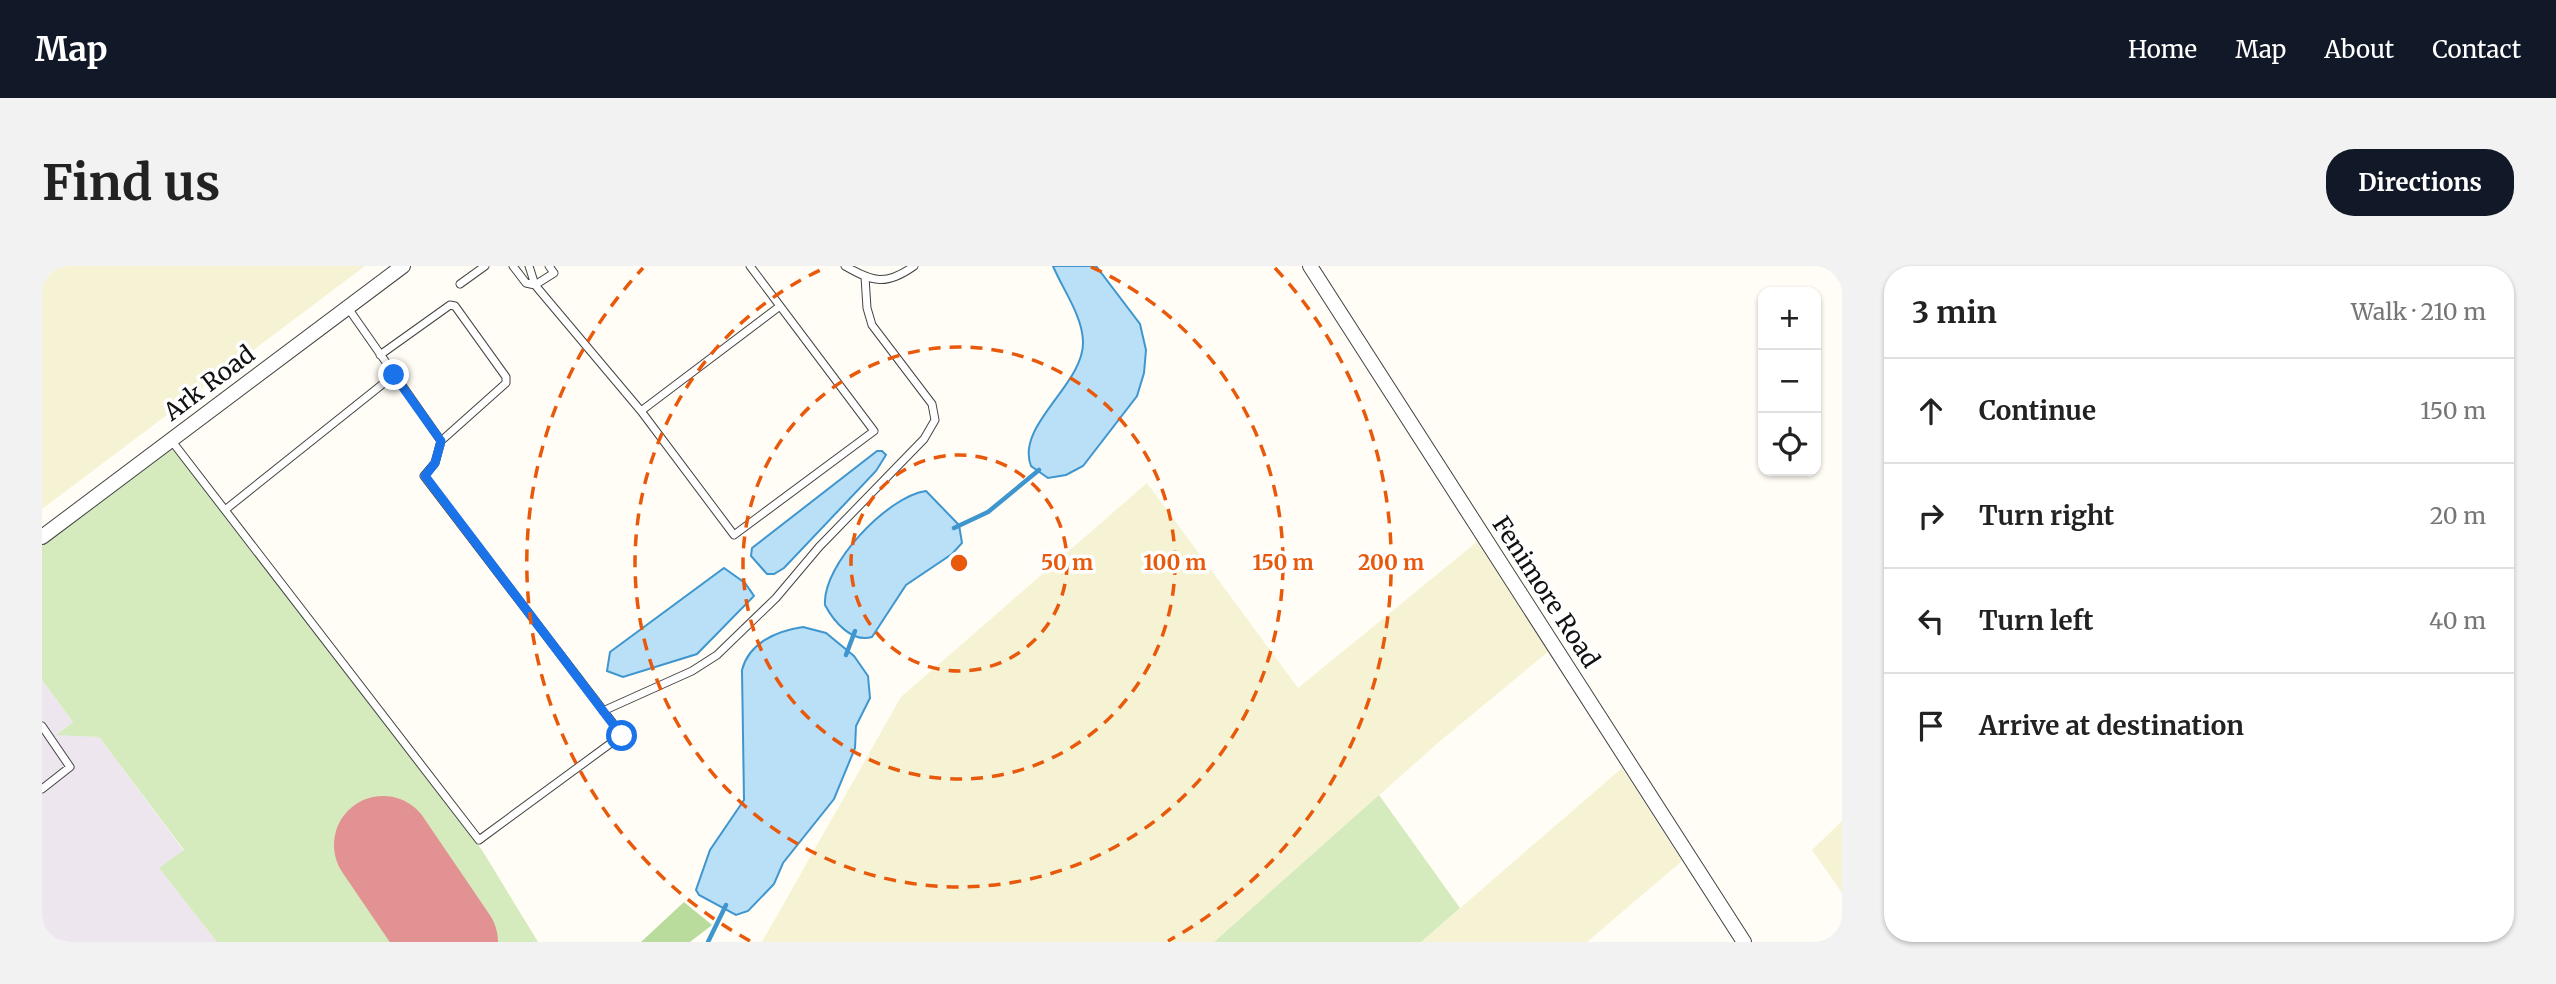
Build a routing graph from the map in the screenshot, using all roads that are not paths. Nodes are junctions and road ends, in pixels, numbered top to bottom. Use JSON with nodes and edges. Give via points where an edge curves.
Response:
{"nodes":[{"id":1,"x":403,"y":266,"type":"edge"},
{"id":2,"x":485,"y":266,"type":"edge"},
{"id":3,"x":513,"y":266,"type":"edge"},
{"id":4,"x":528,"y":266,"type":"edge"},
{"id":5,"x":549,"y":266,"type":"edge"},
{"id":6,"x":750,"y":266,"type":"edge"},
{"id":7,"x":845,"y":266,"type":"edge"},
{"id":8,"x":914,"y":266,"type":"edge"},
{"id":9,"x":1310,"y":266,"type":"edge"},
{"id":10,"x":865,"y":277,"type":"junction"},
{"id":11,"x":460,"y":284,"type":"dead end"},
{"id":12,"x":536,"y":285,"type":"junction"},
{"id":13,"x":780,"y":306,"type":"junction"},
{"id":14,"x":347,"y":308,"type":"junction"},
{"id":15,"x":380,"y":355,"type":"junction"},
{"id":16,"x":394,"y":375,"type":"junction"},
{"id":17,"x":641,"y":411,"type":"junction"},
{"id":18,"x":171,"y":440,"type":"junction"},
{"id":19,"x":441,"y":441,"type":"junction"},
{"id":20,"x":225,"y":510,"type":"junction"},
{"id":21,"x":42,"y":537,"type":"edge"},
{"id":22,"x":603,"y":711,"type":"junction"},
{"id":23,"x":42,"y":726,"type":"edge"},
{"id":24,"x":42,"y":789,"type":"edge"},
{"id":25,"x":1744,"y":942,"type":"edge"}],
"edges":[{"from":1,"to":14,"type":"street","name":"Ark Road"},
{"from":2,"to":11,"type":"lane"},
{"from":3,"to":12,"type":"lane","via":[[526,283]]},
{"from":4,"to":12,"type":"lane"},
{"from":5,"to":12,"type":"lane","via":[[554,273]]},
{"from":6,"to":13,"type":"lane"},
{"from":7,"to":10,"type":"lane"},
{"from":8,"to":10,"type":"lane","via":[[895,278],[876,281]]},
{"from":9,"to":25,"type":"street","name":"Fenimore Road"},
{"from":10,"to":22,"type":"lane","via":[[872,324],[932,404],[935,420],[924,439],[718,655]]},
{"from":12,"to":17,"type":"lane"},
{"from":13,"to":17,"type":"lane"},
{"from":13,"to":17,"type":"lane","via":[[874,431],[734,534]]},
{"from":14,"to":15,"type":"lane"},
{"from":14,"to":18,"type":"street","name":"Ark Road"},
{"from":15,"to":16,"type":"lane"},
{"from":15,"to":19,"type":"lane","via":[[450,305],[506,377],[506,383]]},
{"from":16,"to":19,"type":"lane"},
{"from":16,"to":20,"type":"lane"},
{"from":18,"to":20,"type":"lane"},
{"from":18,"to":21,"type":"street","name":"Ark Road"},
{"from":19,"to":22,"type":"lane","via":[[435,463],[425,476]]},
{"from":20,"to":22,"type":"lane","via":[[480,840],[622,736]]},
{"from":23,"to":24,"type":"lane","via":[[71,767]]}]}
